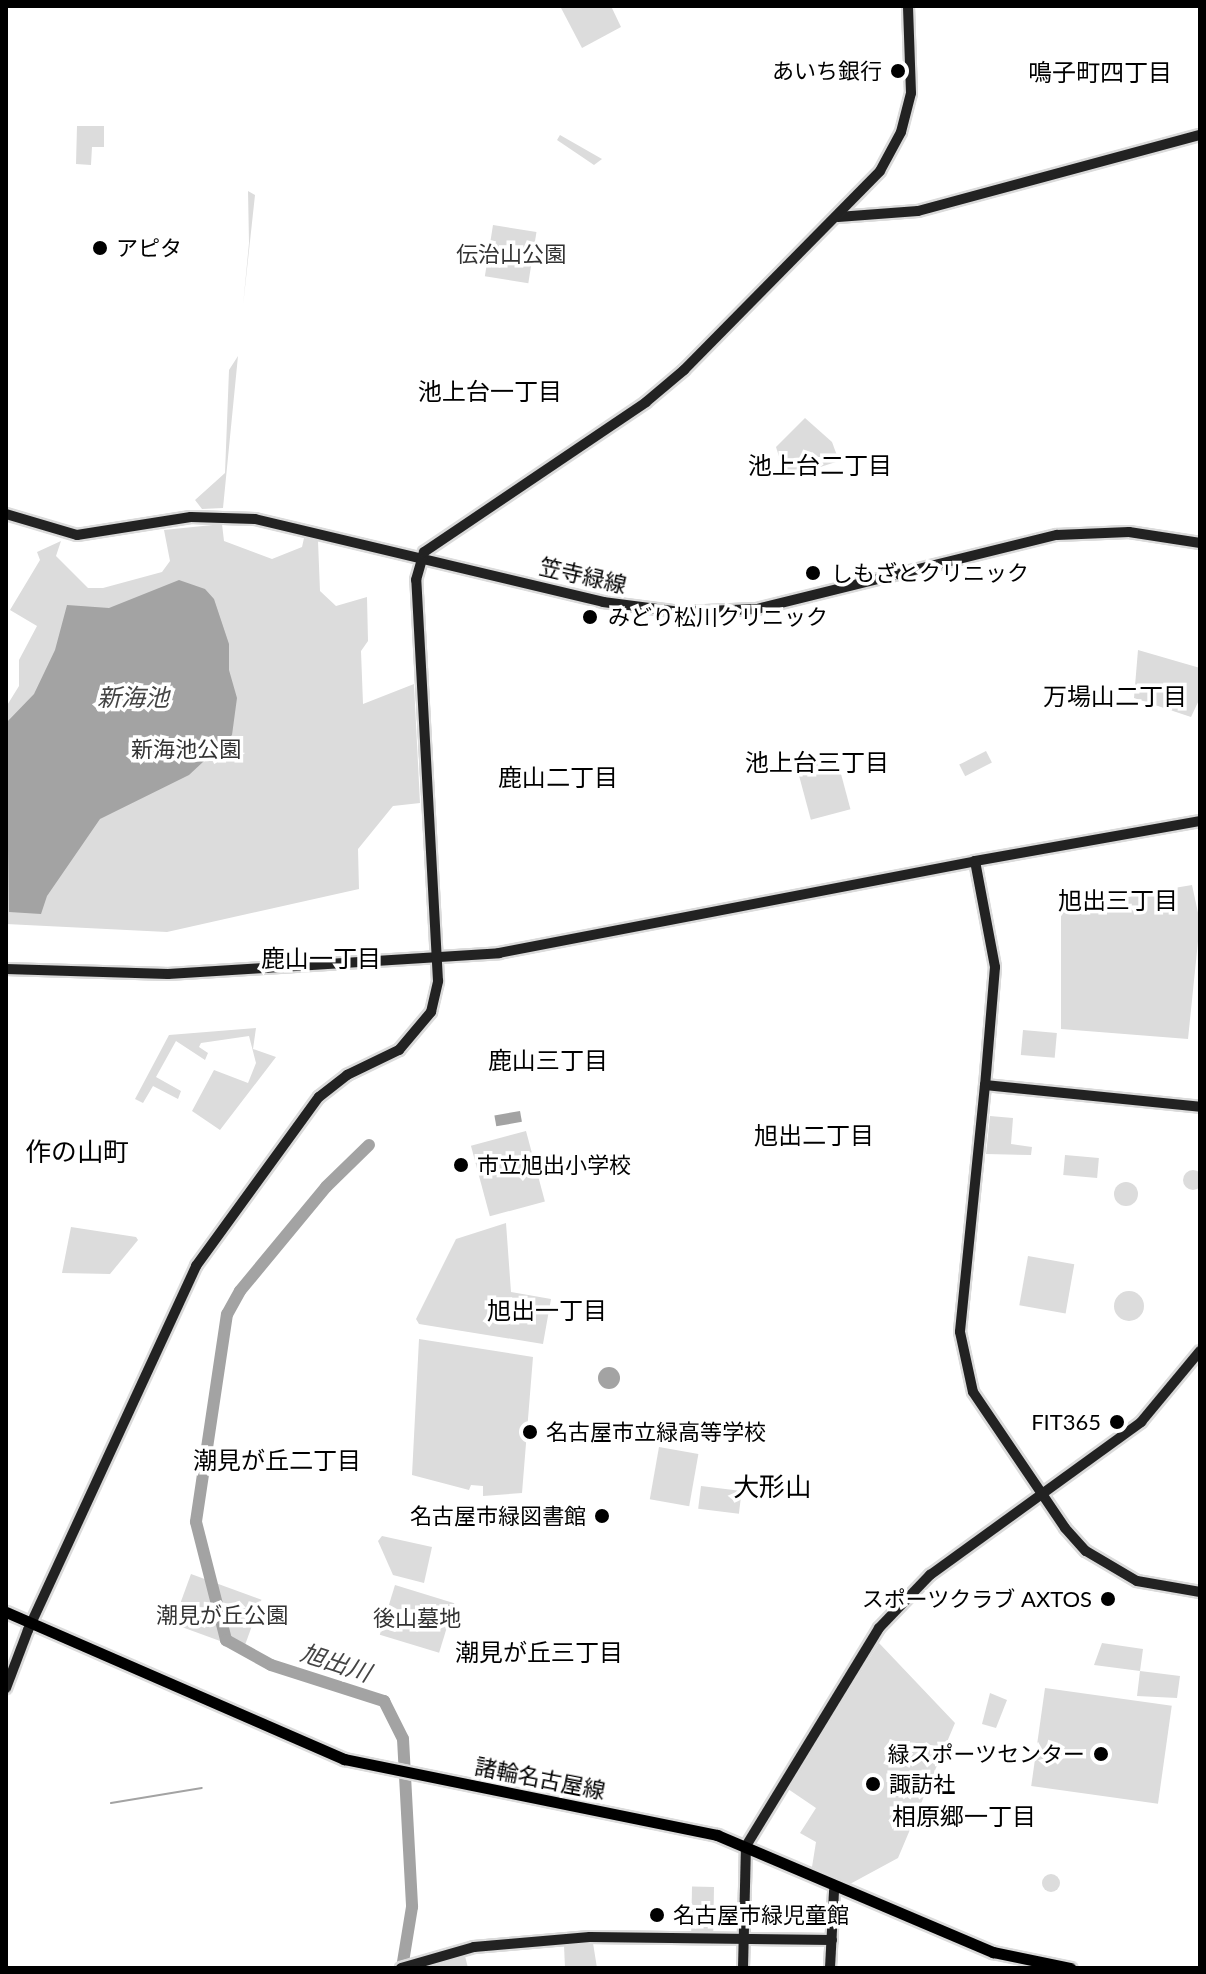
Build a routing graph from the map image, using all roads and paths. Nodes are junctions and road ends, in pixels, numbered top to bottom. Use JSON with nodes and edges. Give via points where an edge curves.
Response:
{"nodes":[{"id":1,"x":908,"y":6,"type":"edge"},
{"id":2,"x":1200,"y":135,"type":"edge"},
{"id":3,"x":838,"y":217,"type":"junction"},
{"id":4,"x":6,"y":514,"type":"edge"},
{"id":5,"x":1200,"y":543,"type":"edge"},
{"id":6,"x":423,"y":555,"type":"junction"},
{"id":7,"x":1200,"y":821,"type":"edge"},
{"id":8,"x":975,"y":861,"type":"junction"},
{"id":9,"x":437,"y":957,"type":"junction"},
{"id":10,"x":6,"y":969,"type":"edge"},
{"id":11,"x":985,"y":1085,"type":"junction"},
{"id":12,"x":1200,"y":1107,"type":"edge"},
{"id":13,"x":1200,"y":1351,"type":"edge"},
{"id":14,"x":1043,"y":1496,"type":"junction"},
{"id":15,"x":1200,"y":1592,"type":"edge"},
{"id":16,"x":6,"y":1612,"type":"edge"},
{"id":17,"x":6,"y":1620,"type":"edge"},
{"id":18,"x":29,"y":1626,"type":"junction"},
{"id":19,"x":6,"y":1688,"type":"edge"},
{"id":20,"x":745,"y":1849,"type":"junction"},
{"id":21,"x":834,"y":1891,"type":"junction"},
{"id":22,"x":743,"y":1938,"type":"junction"},
{"id":23,"x":832,"y":1940,"type":"junction"},
{"id":24,"x":403,"y":1968,"type":"edge"},
{"id":25,"x":743,"y":1968,"type":"edge"},
{"id":26,"x":830,"y":1968,"type":"edge"},
{"id":27,"x":1025,"y":1968,"type":"edge"},
{"id":28,"x":1070,"y":1968,"type":"edge"}],
"edges":[{"from":1,"to":3,"type":"street","via":[[913,79],[901,132],[880,171]]},
{"from":2,"to":3,"type":"street","via":[[918,211]]},
{"from":3,"to":6,"type":"street","via":[[693,363],[646,402],[444,534]]},
{"from":4,"to":6,"type":"street","name":"笠寺緑線","via":[[77,535],[191,517],[240,518]]},
{"from":5,"to":6,"type":"street","name":"笠寺緑線","via":[[1129,532],[1057,535],[757,609],[700,613],[603,602]]},
{"from":6,"to":9,"type":"street","via":[[416,580]]},
{"from":7,"to":8,"type":"street"},
{"from":8,"to":9,"type":"street","via":[[499,953]]},
{"from":8,"to":11,"type":"street","via":[[995,967]]},
{"from":9,"to":10,"type":"street","via":[[168,974]]},
{"from":9,"to":18,"type":"street","via":[[436,993],[417,1034],[319,1097],[196,1266]]},
{"from":11,"to":12,"type":"street"},
{"from":11,"to":14,"type":"street","via":[[960,1343],[978,1402]]},
{"from":13,"to":14,"type":"street","via":[[1141,1422]]},
{"from":14,"to":15,"type":"street","via":[[1071,1535],[1114,1570],[1150,1585]]},
{"from":14,"to":20,"type":"street","via":[[930,1575],[879,1628]]},
{"from":16,"to":18,"type":"main road","name":"諸輪名古屋線"},
{"from":17,"to":18,"type":"main road","name":"諸輪名古屋線"},
{"from":18,"to":19,"type":"street"},
{"from":18,"to":20,"type":"main road","name":"諸輪名古屋線","via":[[311,1753]]},
{"from":20,"to":21,"type":"main road","name":"諸輪名古屋線"},
{"from":20,"to":22,"type":"street"},
{"from":20,"to":28,"type":"main road","name":"諸輪名古屋線","via":[[993,1952]]},
{"from":21,"to":23,"type":"street"},
{"from":21,"to":27,"type":"main road","name":"諸輪名古屋線","via":[[972,1951]]},
{"from":22,"to":23,"type":"street"},
{"from":22,"to":24,"type":"street","via":[[596,1936],[522,1942],[465,1949]]},
{"from":22,"to":25,"type":"street"},
{"from":23,"to":26,"type":"street"}]}
